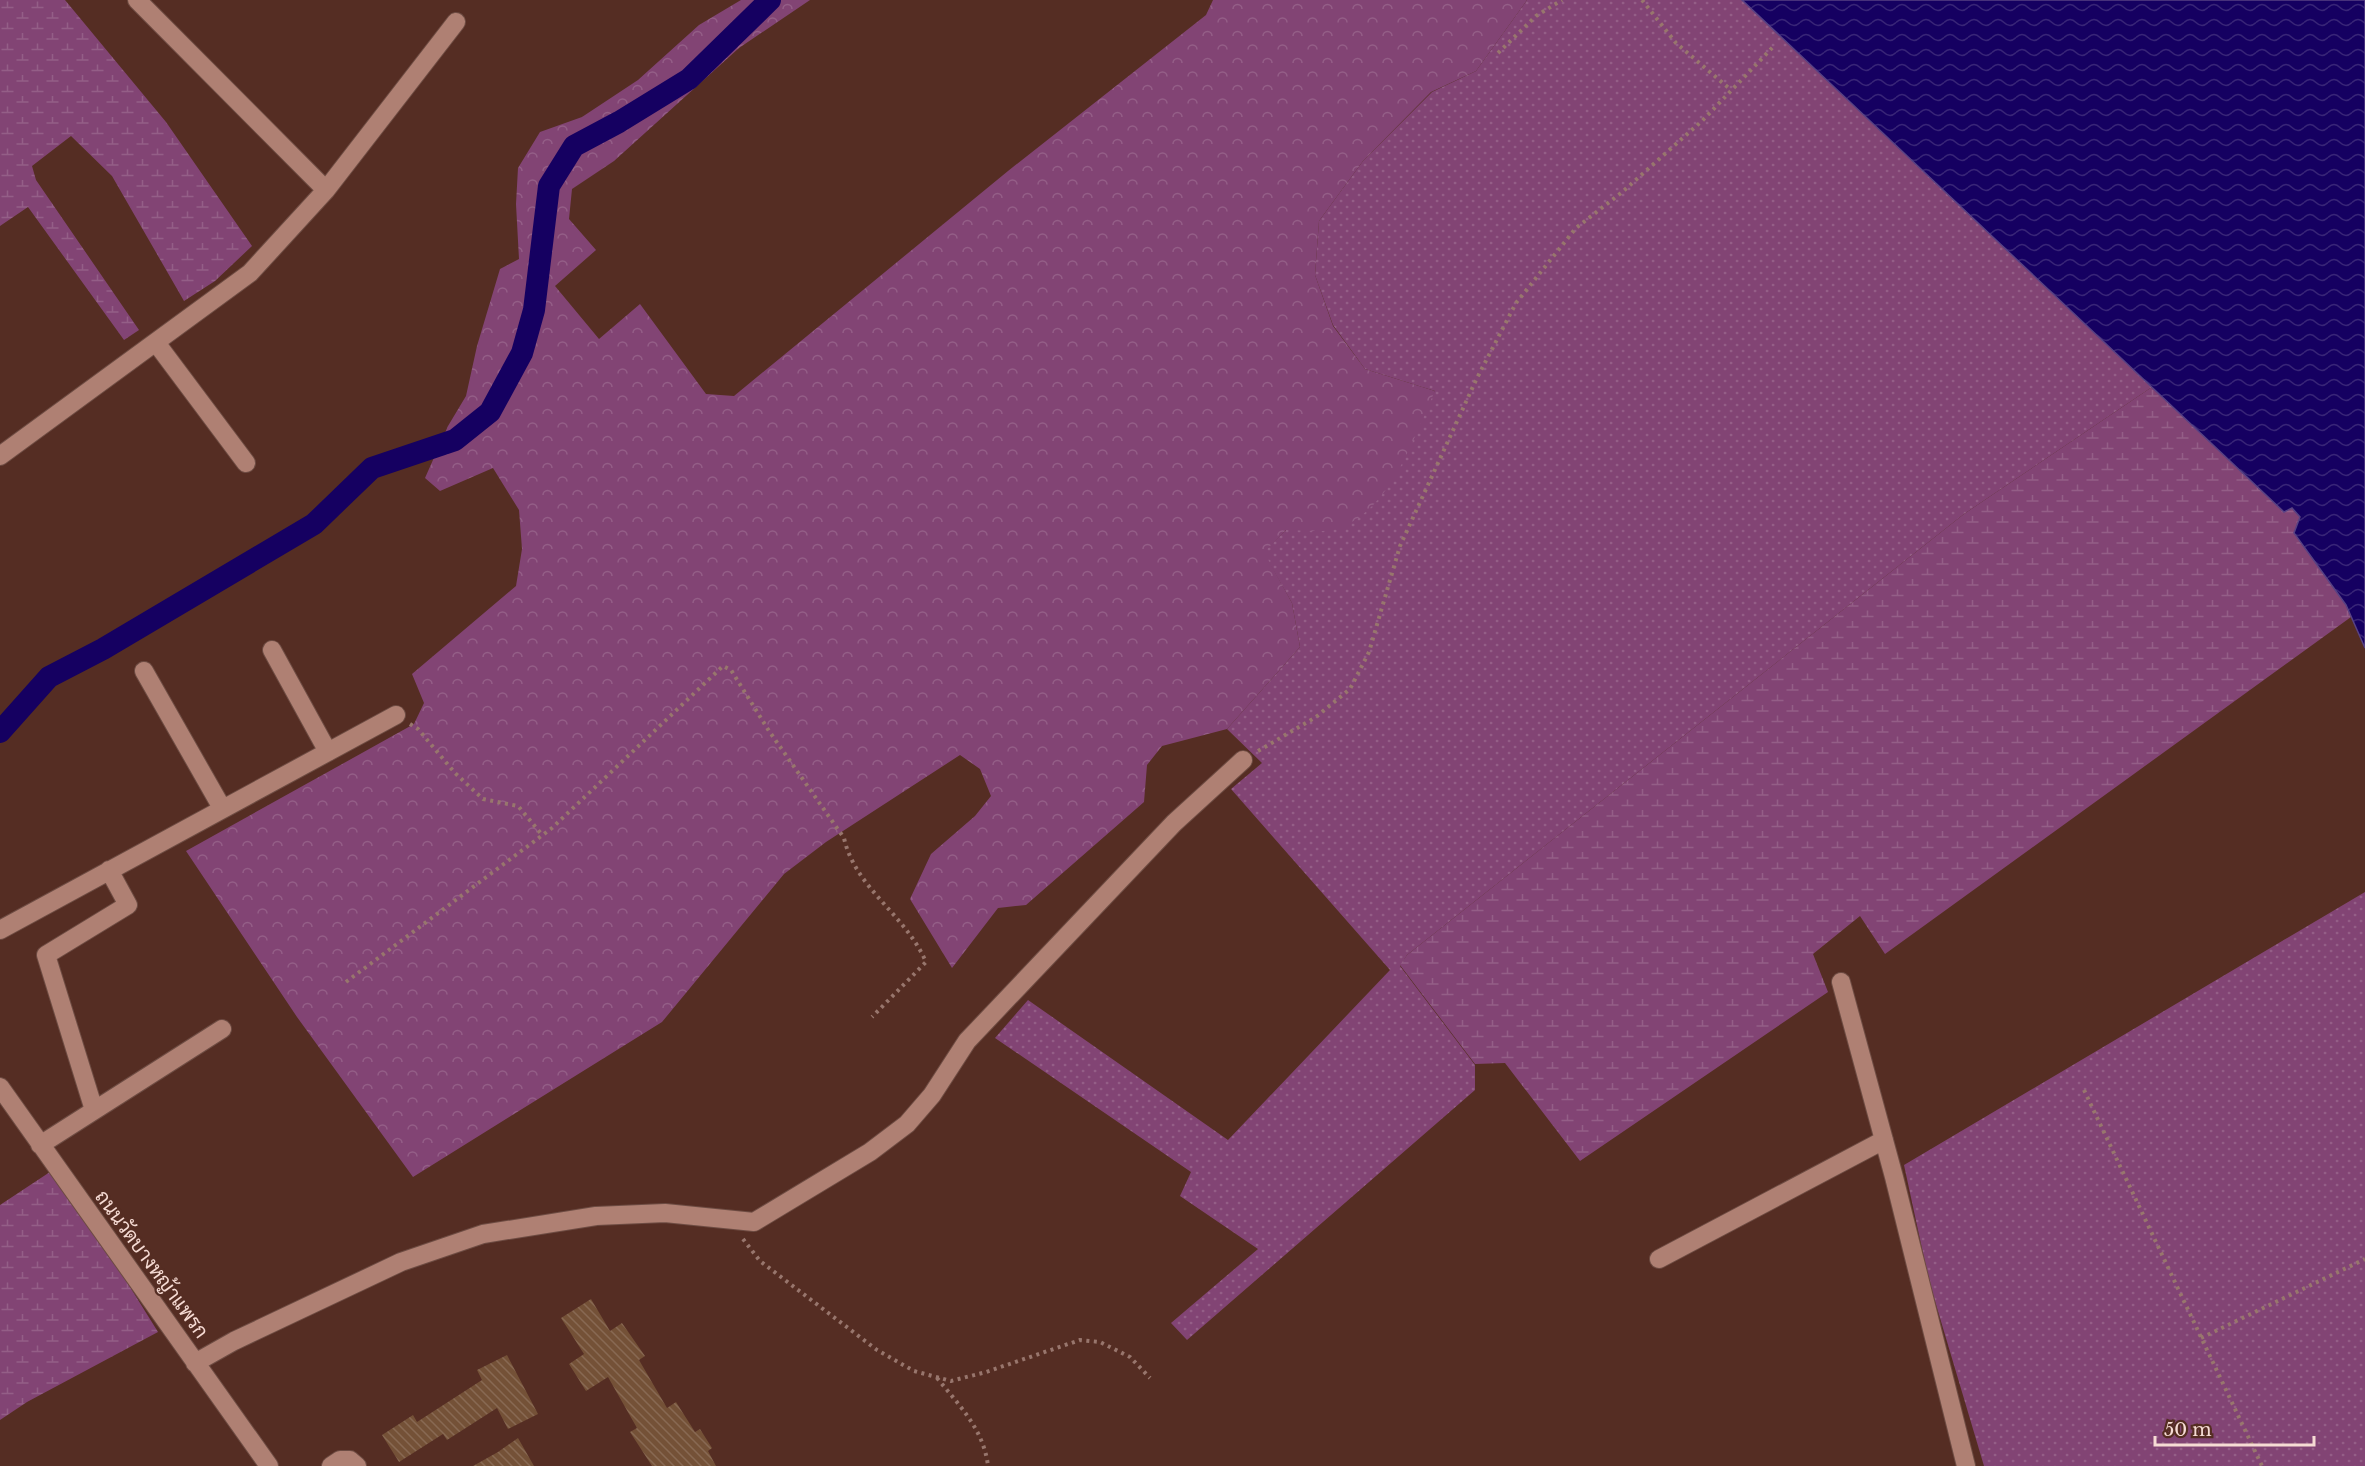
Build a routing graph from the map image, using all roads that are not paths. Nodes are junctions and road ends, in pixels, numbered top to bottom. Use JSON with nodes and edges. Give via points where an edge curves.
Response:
{"nodes":[{"id":1,"x":137,"y":0,"type":"edge"},
{"id":2,"x":456,"y":22,"type":"dead end"},
{"id":3,"x":326,"y":190,"type":"junction"},
{"id":4,"x":157,"y":344,"type":"junction"},
{"id":5,"x":0,"y":456,"type":"edge"},
{"id":6,"x":246,"y":463,"type":"dead end"},
{"id":7,"x":272,"y":650,"type":"dead end"},
{"id":8,"x":144,"y":671,"type":"dead end"},
{"id":9,"x":396,"y":715,"type":"road end"},
{"id":10,"x":328,"y":752,"type":"junction"},
{"id":11,"x":1243,"y":760,"type":"road end"},
{"id":12,"x":222,"y":808,"type":"junction"},
{"id":13,"x":109,"y":870,"type":"junction"},
{"id":14,"x":0,"y":930,"type":"edge"},
{"id":15,"x":1841,"y":982,"type":"dead end"},
{"id":16,"x":222,"y":1029,"type":"dead end"},
{"id":17,"x":0,"y":1087,"type":"edge"},
{"id":18,"x":94,"y":1110,"type":"junction"},
{"id":19,"x":1884,"y":1140,"type":"junction"},
{"id":20,"x":40,"y":1145,"type":"junction"},
{"id":21,"x":1659,"y":1259,"type":"dead end"},
{"id":22,"x":195,"y":1363,"type":"junction"},
{"id":23,"x":269,"y":1466,"type":"edge"},
{"id":24,"x":331,"y":1466,"type":"edge"},
{"id":25,"x":357,"y":1466,"type":"edge"},
{"id":26,"x":1966,"y":1466,"type":"edge"}],
"edges":[{"from":1,"to":3,"type":"street"},
{"from":2,"to":3,"type":"street"},
{"from":3,"to":4,"type":"street","via":[[250,273]]},
{"from":4,"to":5,"type":"street"},
{"from":4,"to":6,"type":"street"},
{"from":7,"to":10,"type":"street"},
{"from":8,"to":12,"type":"street"},
{"from":9,"to":10,"type":"street"},
{"from":10,"to":12,"type":"street"},
{"from":11,"to":22,"type":"street","via":[[1174,823],[990,1016],[967,1041],[932,1095],[907,1124],[870,1152],[754,1222],[665,1213],[596,1216],[483,1234],[401,1262]]},
{"from":12,"to":13,"type":"street"},
{"from":13,"to":14,"type":"street"},
{"from":13,"to":18,"type":"street","via":[[128,905],[46,955]]},
{"from":15,"to":19,"type":"street"},
{"from":16,"to":18,"type":"street"},
{"from":17,"to":20,"type":"street","name":"ถนนวัดบางหญ้าแพรก"},
{"from":18,"to":20,"type":"street"},
{"from":19,"to":21,"type":"street"},
{"from":19,"to":26,"type":"street"},
{"from":20,"to":22,"type":"street","name":"ถนนวัดบางหญ้าแพรก"},
{"from":22,"to":23,"type":"street","name":"ถนนวัดบางหญ้าแพรก"},
{"from":24,"to":25,"type":"street","via":[[340,1460],[350,1460]]}]}
